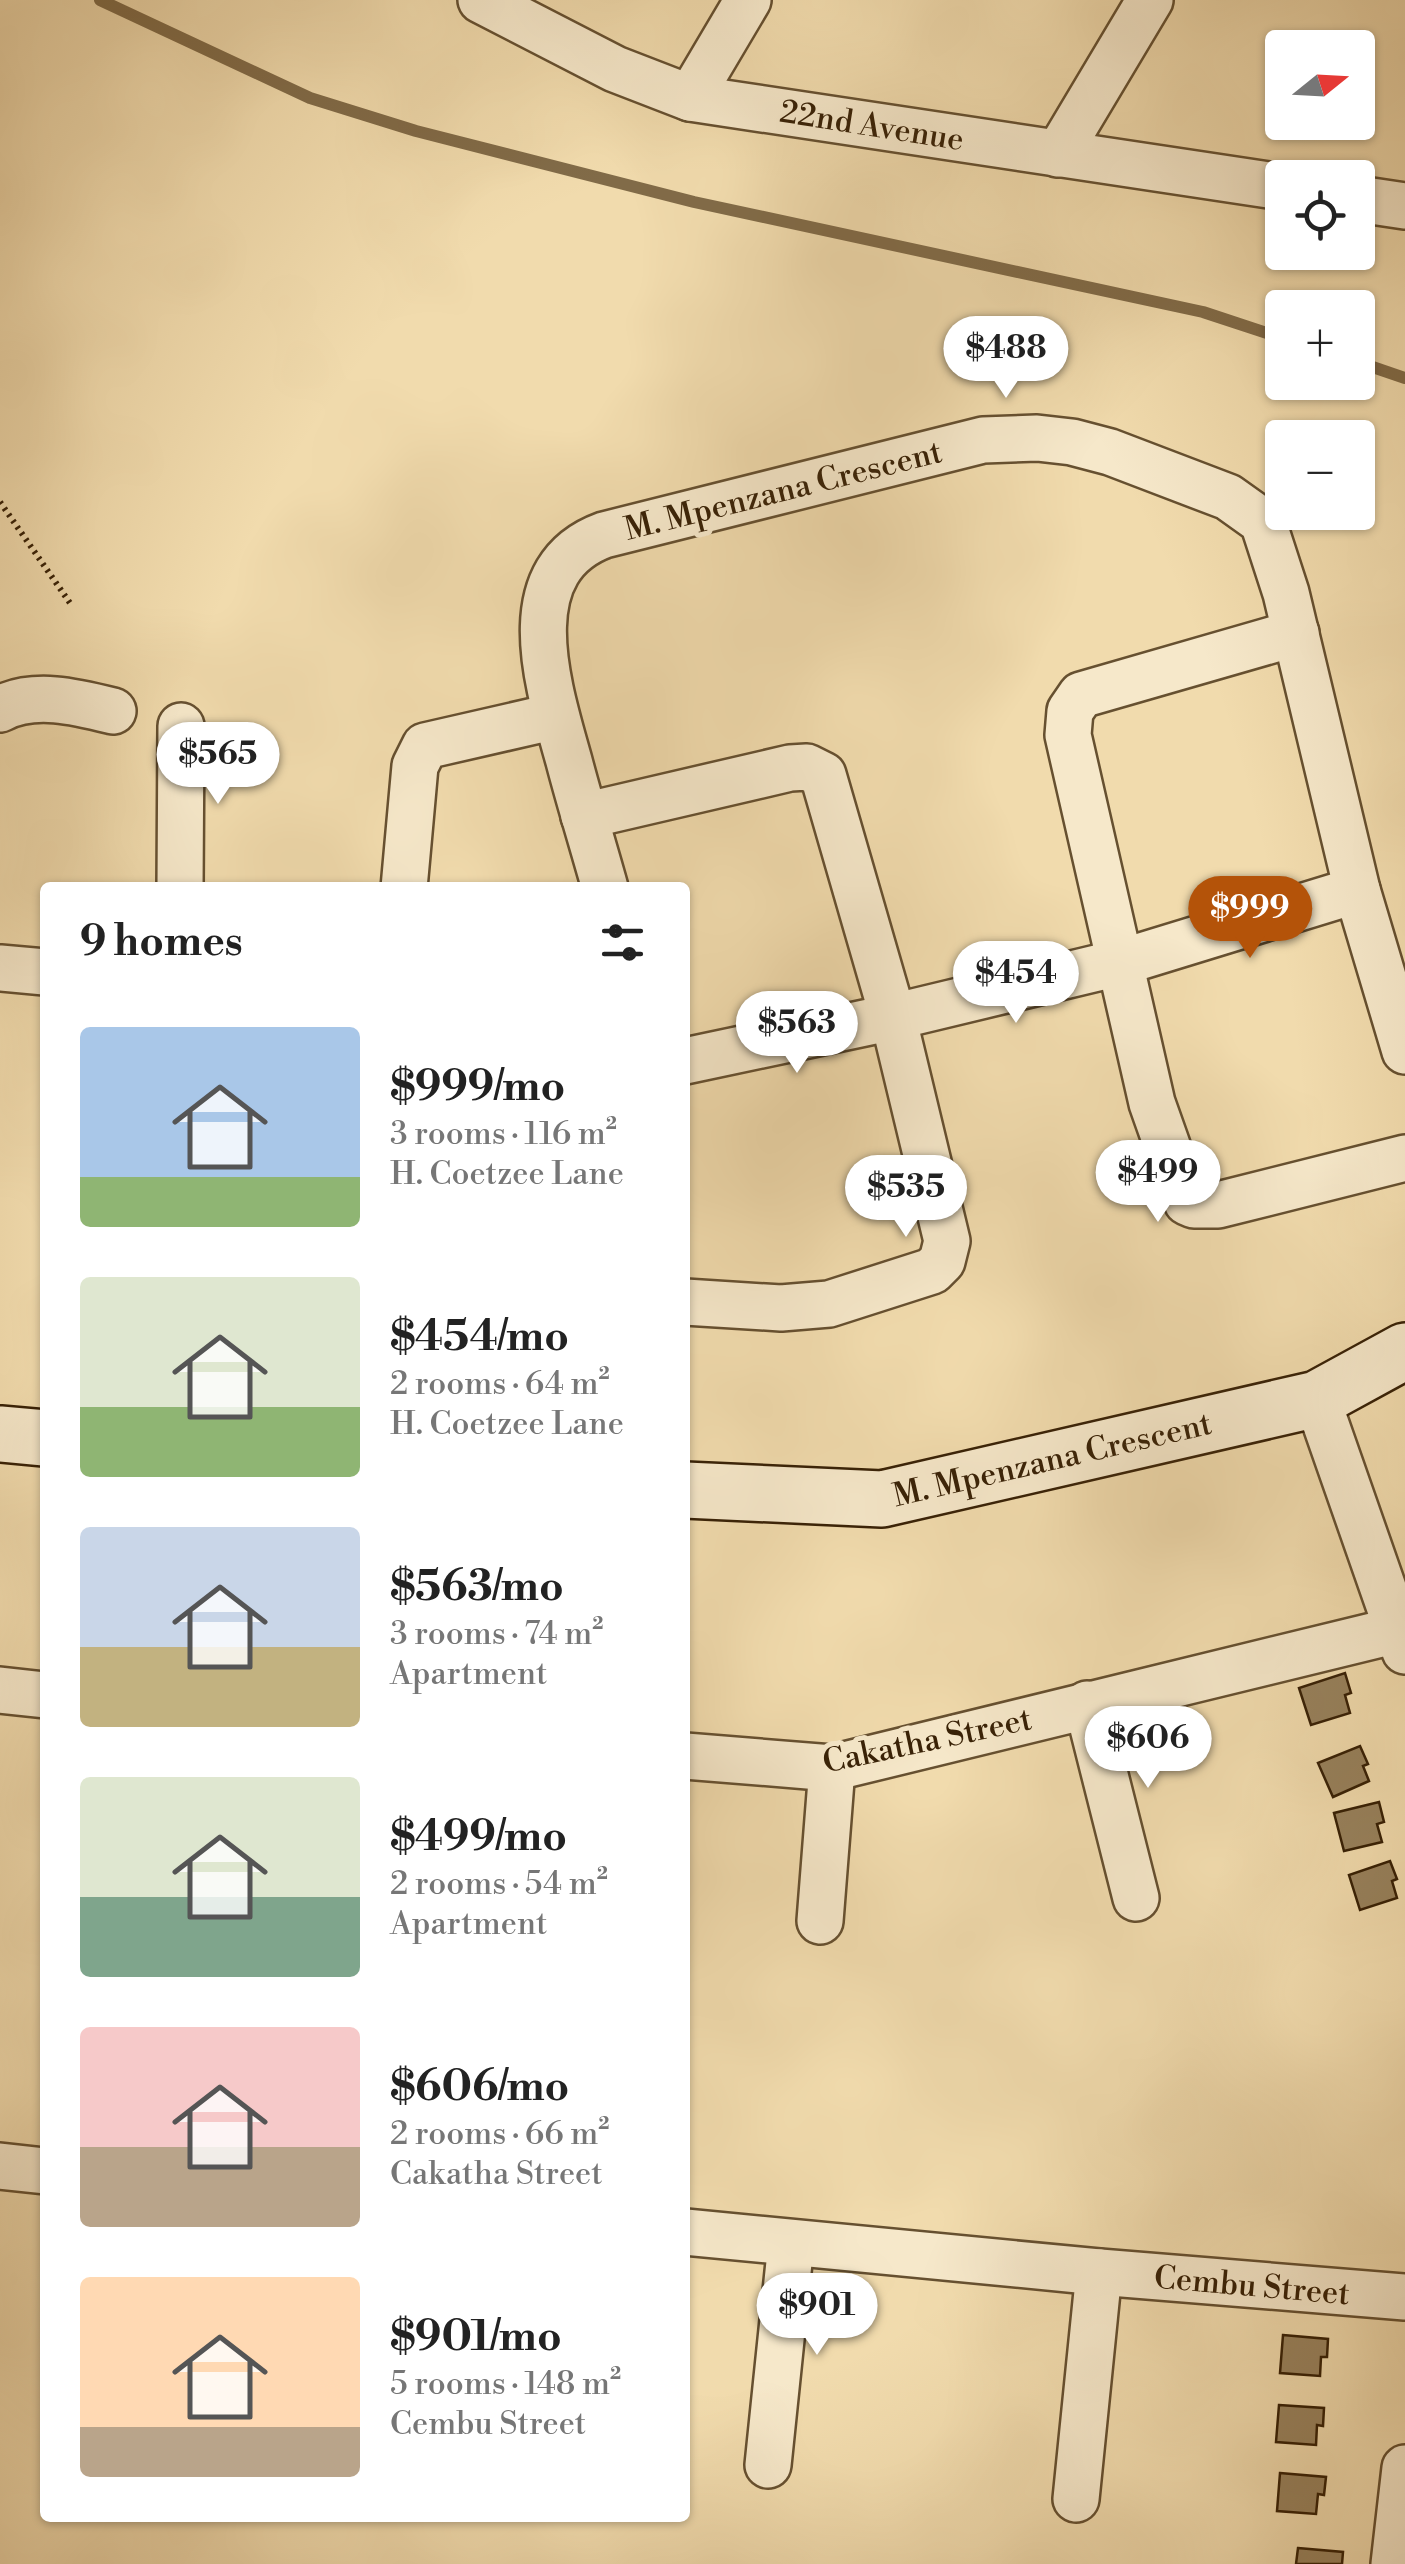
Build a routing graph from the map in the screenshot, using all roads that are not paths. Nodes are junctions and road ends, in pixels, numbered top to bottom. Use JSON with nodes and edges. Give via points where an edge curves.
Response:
{"nodes":[{"id":1,"x":481,"y":0,"type":"edge"},
{"id":2,"x":748,"y":0,"type":"edge"},
{"id":3,"x":1150,"y":0,"type":"edge"},
{"id":4,"x":690,"y":98,"type":"junction"},
{"id":5,"x":1058,"y":154,"type":"junction"},
{"id":6,"x":1265,"y":185,"type":"edge"},
{"id":7,"x":1375,"y":201,"type":"edge"},
{"id":8,"x":1405,"y":206,"type":"edge"},
{"id":9,"x":1296,"y":633,"type":"junction"},
{"id":10,"x":0,"y":709,"type":"edge"},
{"id":11,"x":113,"y":711,"type":"dead end"},
{"id":12,"x":556,"y":716,"type":"junction"},
{"id":13,"x":181,"y":726,"type":"dead end"},
{"id":14,"x":584,"y":816,"type":"junction"},
{"id":15,"x":180,"y":882,"type":"edge"},
{"id":16,"x":405,"y":882,"type":"edge"},
{"id":17,"x":604,"y":882,"type":"edge"},
{"id":18,"x":1357,"y":890,"type":"junction"},
{"id":19,"x":1122,"y":962,"type":"junction"},
{"id":20,"x":0,"y":968,"type":"edge"},
{"id":21,"x":40,"y":972,"type":"edge"},
{"id":22,"x":893,"y":1017,"type":"junction"},
{"id":23,"x":1405,"y":1051,"type":"edge"},
{"id":24,"x":690,"y":1060,"type":"edge"},
{"id":25,"x":1405,"y":1158,"type":"edge"},
{"id":26,"x":690,"y":1302,"type":"edge"},
{"id":27,"x":1405,"y":1351,"type":"edge"},
{"id":28,"x":1317,"y":1398,"type":"junction"},
{"id":29,"x":0,"y":1434,"type":"edge"},
{"id":30,"x":40,"y":1438,"type":"edge"},
{"id":31,"x":690,"y":1490,"type":"edge"},
{"id":32,"x":1403,"y":1636,"type":"edge"},
{"id":33,"x":0,"y":1690,"type":"edge"},
{"id":34,"x":40,"y":1694,"type":"edge"},
{"id":35,"x":1087,"y":1704,"type":"junction"},
{"id":36,"x":690,"y":1756,"type":"edge"},
{"id":37,"x":832,"y":1768,"type":"junction"},
{"id":38,"x":1136,"y":1898,"type":"dead end"},
{"id":39,"x":820,"y":1921,"type":"dead end"},
{"id":40,"x":0,"y":2166,"type":"edge"},
{"id":41,"x":40,"y":2170,"type":"edge"},
{"id":42,"x":690,"y":2233,"type":"edge"},
{"id":43,"x":790,"y":2243,"type":"junction"},
{"id":44,"x":1099,"y":2272,"type":"junction"},
{"id":45,"x":1405,"y":2297,"type":"edge"},
{"id":46,"x":768,"y":2465,"type":"dead end"},
{"id":47,"x":1405,"y":2468,"type":"edge"},
{"id":48,"x":1076,"y":2499,"type":"dead end"},
{"id":49,"x":1394,"y":2564,"type":"edge"}],
"edges":[{"from":1,"to":4,"type":"street","name":"22nd Avenue","via":[[614,69]]},
{"from":2,"to":4,"type":"street"},
{"from":3,"to":5,"type":"street"},
{"from":4,"to":5,"type":"street","name":"22nd Avenue"},
{"from":5,"to":6,"type":"street","name":"22nd Avenue"},
{"from":7,"to":8,"type":"street"},
{"from":9,"to":12,"type":"street","name":"M. Mpenzana Crescent","via":[[1270,539],[1250,510],[1085,445],[983,440],[591,540],[562,568],[544,610],[542,637]]},
{"from":9,"to":18,"type":"street","name":"M. Mpenzana Crescent"},
{"from":9,"to":19,"type":"street","via":[[1095,689],[1070,711],[1068,735]]},
{"from":10,"to":11,"type":"street","via":[[44,699]]},
{"from":12,"to":14,"type":"street","name":"M. Mpenzana Crescent"},
{"from":12,"to":16,"type":"street","via":[[425,746],[415,766]]},
{"from":13,"to":15,"type":"street"},
{"from":14,"to":17,"type":"street","name":"M. Mpenzana Crescent"},
{"from":14,"to":22,"type":"street","via":[[790,768],[816,770],[829,788]]},
{"from":18,"to":19,"type":"street"},
{"from":18,"to":23,"type":"street","name":"M. Mpenzana Crescent"},
{"from":19,"to":22,"type":"street"},
{"from":19,"to":25,"type":"street","via":[[1152,1104],[1187,1202],[1218,1205]]},
{"from":20,"to":21,"type":"street"},
{"from":22,"to":24,"type":"street"},
{"from":22,"to":26,"type":"street","via":[[947,1241],[942,1260],[932,1271],[829,1304]]},
{"from":27,"to":28,"type":"main road","name":"M. Mpenzana Crescent"},
{"from":28,"to":31,"type":"main road","name":"M. Mpenzana Crescent","via":[[882,1499]]},
{"from":28,"to":32,"type":"street"},
{"from":29,"to":30,"type":"main road"},
{"from":32,"to":35,"type":"street","name":"Cakatha Street"},
{"from":33,"to":34,"type":"street"},
{"from":35,"to":37,"type":"street","name":"Cakatha Street"},
{"from":35,"to":38,"type":"street"},
{"from":36,"to":37,"type":"street","name":"Cakatha Street"},
{"from":37,"to":39,"type":"street"},
{"from":40,"to":41,"type":"street"},
{"from":42,"to":43,"type":"street","name":"Cembu Street"},
{"from":43,"to":44,"type":"street","name":"Cembu Street"},
{"from":43,"to":46,"type":"street"},
{"from":44,"to":45,"type":"street","name":"Cembu Street"},
{"from":44,"to":48,"type":"street"},
{"from":47,"to":49,"type":"street"}]}
